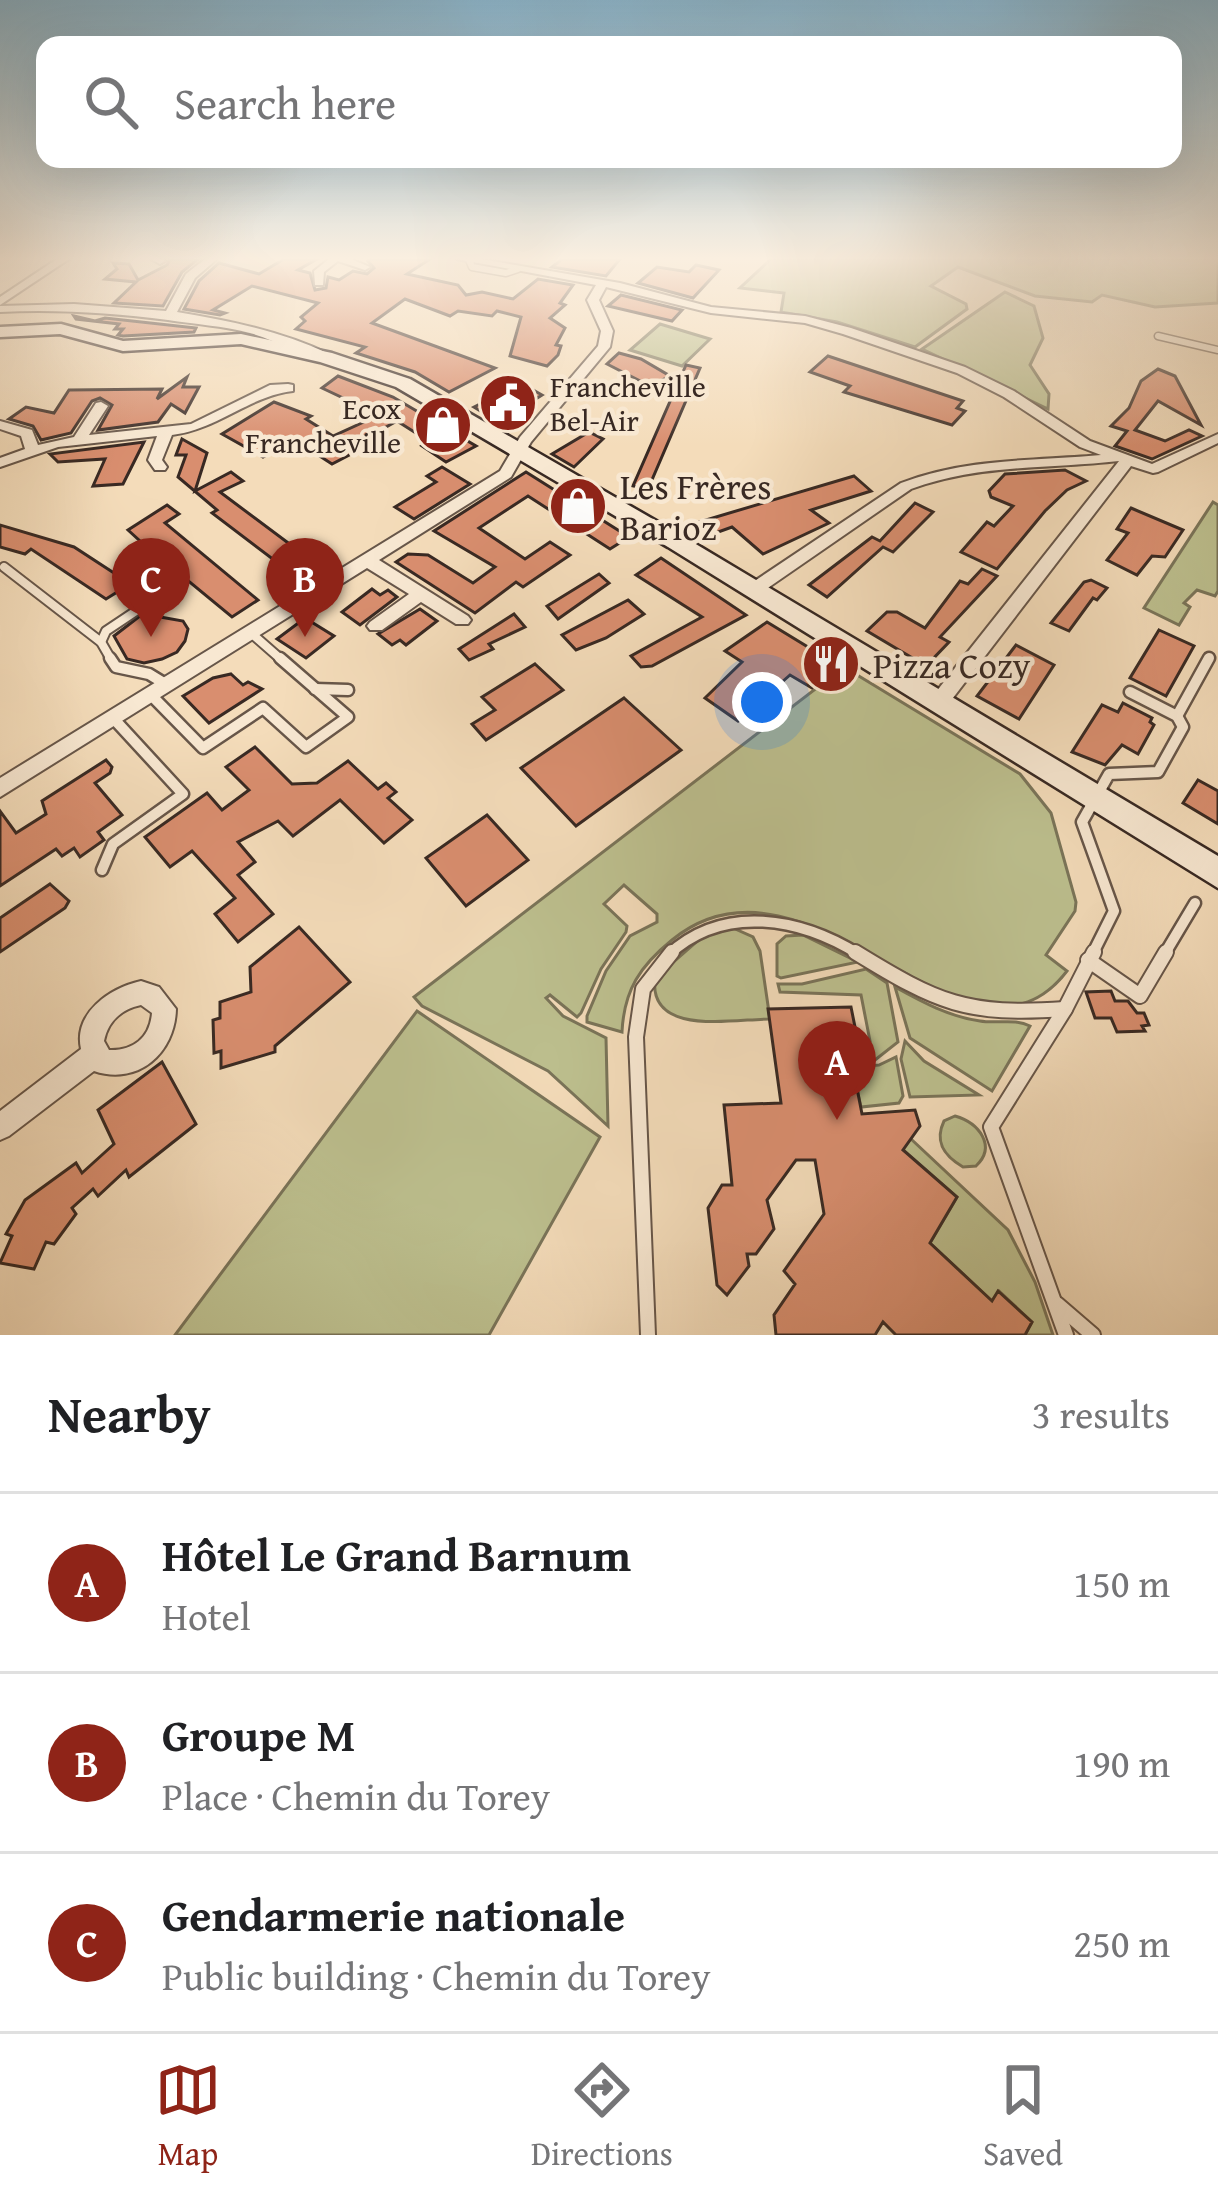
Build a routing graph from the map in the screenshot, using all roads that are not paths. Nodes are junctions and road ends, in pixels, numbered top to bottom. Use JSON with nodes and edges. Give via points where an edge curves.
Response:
{"nodes":[{"id":1,"x":191,"y":321,"type":"edge"},
{"id":2,"x":603,"y":321,"type":"edge"},
{"id":3,"x":798,"y":321,"type":"edge"},
{"id":4,"x":0,"y":332,"type":"edge"},
{"id":5,"x":1158,"y":335,"type":"dead end"},
{"id":6,"x":1218,"y":350,"type":"edge"},
{"id":7,"x":325,"y":357,"type":"junction"},
{"id":8,"x":288,"y":388,"type":"dead end"},
{"id":9,"x":100,"y":406,"type":"dead end"},
{"id":10,"x":0,"y":425,"type":"edge"},
{"id":11,"x":165,"y":434,"type":"junction"},
{"id":12,"x":1218,"y":438,"type":"edge"},
{"id":13,"x":80,"y":439,"type":"junction"},
{"id":14,"x":32,"y":449,"type":"junction"},
{"id":15,"x":522,"y":450,"type":"junction"},
{"id":16,"x":1122,"y":460,"type":"junction"},
{"id":17,"x":0,"y":463,"type":"edge"},
{"id":18,"x":160,"y":467,"type":"dead end"},
{"id":19,"x":368,"y":561,"type":"junction"},
{"id":20,"x":4,"y":567,"type":"dead end"},
{"id":21,"x":753,"y":590,"type":"junction"},
{"id":22,"x":421,"y":594,"type":"junction"},
{"id":23,"x":140,"y":609,"type":"dead end"},
{"id":24,"x":462,"y":620,"type":"dead end"},
{"id":25,"x":376,"y":626,"type":"dead end"},
{"id":26,"x":251,"y":633,"type":"junction"},
{"id":27,"x":100,"y":642,"type":"junction"},
{"id":28,"x":1208,"y":658,"type":"dead end"},
{"id":29,"x":315,"y":688,"type":"junction"},
{"id":30,"x":159,"y":690,"type":"junction"},
{"id":31,"x":348,"y":691,"type":"dead end"},
{"id":32,"x":1130,"y":692,"type":"dead end"},
{"id":33,"x":939,"y":702,"type":"junction"},
{"id":34,"x":1177,"y":716,"type":"junction"},
{"id":35,"x":113,"y":718,"type":"junction"},
{"id":36,"x":0,"y":788,"type":"edge"},
{"id":37,"x":1094,"y":796,"type":"junction"},
{"id":38,"x":102,"y":870,"type":"dead end"},
{"id":39,"x":1218,"y":873,"type":"edge"},
{"id":40,"x":1195,"y":903,"type":"dead end"},
{"id":41,"x":1088,"y":960,"type":"junction"},
{"id":42,"x":1065,"y":1009,"type":"junction"},
{"id":43,"x":94,"y":1054,"type":"dead end"},
{"id":44,"x":0,"y":1127,"type":"edge"},
{"id":45,"x":1053,"y":1300,"type":"junction"},
{"id":46,"x":648,"y":1335,"type":"edge"},
{"id":47,"x":1066,"y":1335,"type":"edge"},
{"id":48,"x":1093,"y":1335,"type":"edge"}],
"edges":[{"from":1,"to":7,"type":"street","via":[[287,340]]},
{"from":2,"to":15,"type":"street","via":[[604,347]]},
{"from":3,"to":16,"type":"street","via":[[914,352],[1009,394]]},
{"from":4,"to":7,"type":"main road","via":[[62,329],[123,346],[241,339]]},
{"from":5,"to":6,"type":"lane"},
{"from":7,"to":15,"type":"main road","via":[[403,383]]},
{"from":8,"to":11,"type":"street"},
{"from":9,"to":13,"type":"street"},
{"from":10,"to":14,"type":"street","via":[[27,433]]},
{"from":11,"to":13,"type":"street"},
{"from":11,"to":18,"type":"street"},
{"from":12,"to":16,"type":"street","via":[[1153,469]]},
{"from":13,"to":14,"type":"street"},
{"from":14,"to":17,"type":"street"},
{"from":15,"to":19,"type":"street","via":[[506,474]]},
{"from":15,"to":21,"type":"main road"},
{"from":16,"to":21,"type":"street","via":[[933,474]]},
{"from":16,"to":33,"type":"street"},
{"from":19,"to":22,"type":"street"},
{"from":19,"to":26,"type":"street"},
{"from":20,"to":27,"type":"lane"},
{"from":21,"to":33,"type":"main road"},
{"from":22,"to":24,"type":"street"},
{"from":22,"to":25,"type":"street"},
{"from":23,"to":27,"type":"lane"},
{"from":26,"to":29,"type":"lane"},
{"from":26,"to":30,"type":"street"},
{"from":27,"to":30,"type":"lane","via":[[116,667],[149,674]]},
{"from":28,"to":34,"type":"lane"},
{"from":29,"to":30,"type":"lane","via":[[348,717],[306,747],[263,708],[203,748]]},
{"from":29,"to":31,"type":"lane"},
{"from":30,"to":35,"type":"street"},
{"from":32,"to":34,"type":"lane"},
{"from":33,"to":37,"type":"main road"},
{"from":34,"to":37,"type":"lane","via":[[1183,727],[1158,772],[1109,774]]},
{"from":35,"to":36,"type":"street"},
{"from":35,"to":38,"type":"lane","via":[[183,794],[113,844]]},
{"from":37,"to":39,"type":"main road"},
{"from":37,"to":41,"type":"lane","via":[[1082,822],[1114,911]]},
{"from":40,"to":41,"type":"lane","via":[[1140,997]]},
{"from":41,"to":42,"type":"lane"},
{"from":42,"to":45,"type":"lane","via":[[991,1127]]},
{"from":42,"to":46,"type":"lane","via":[[994,1014],[950,1004],[813,929],[766,920],[694,933],[643,988],[636,1037]]},
{"from":43,"to":44,"type":"street"},
{"from":45,"to":47,"type":"lane"},
{"from":45,"to":48,"type":"lane"}]}
